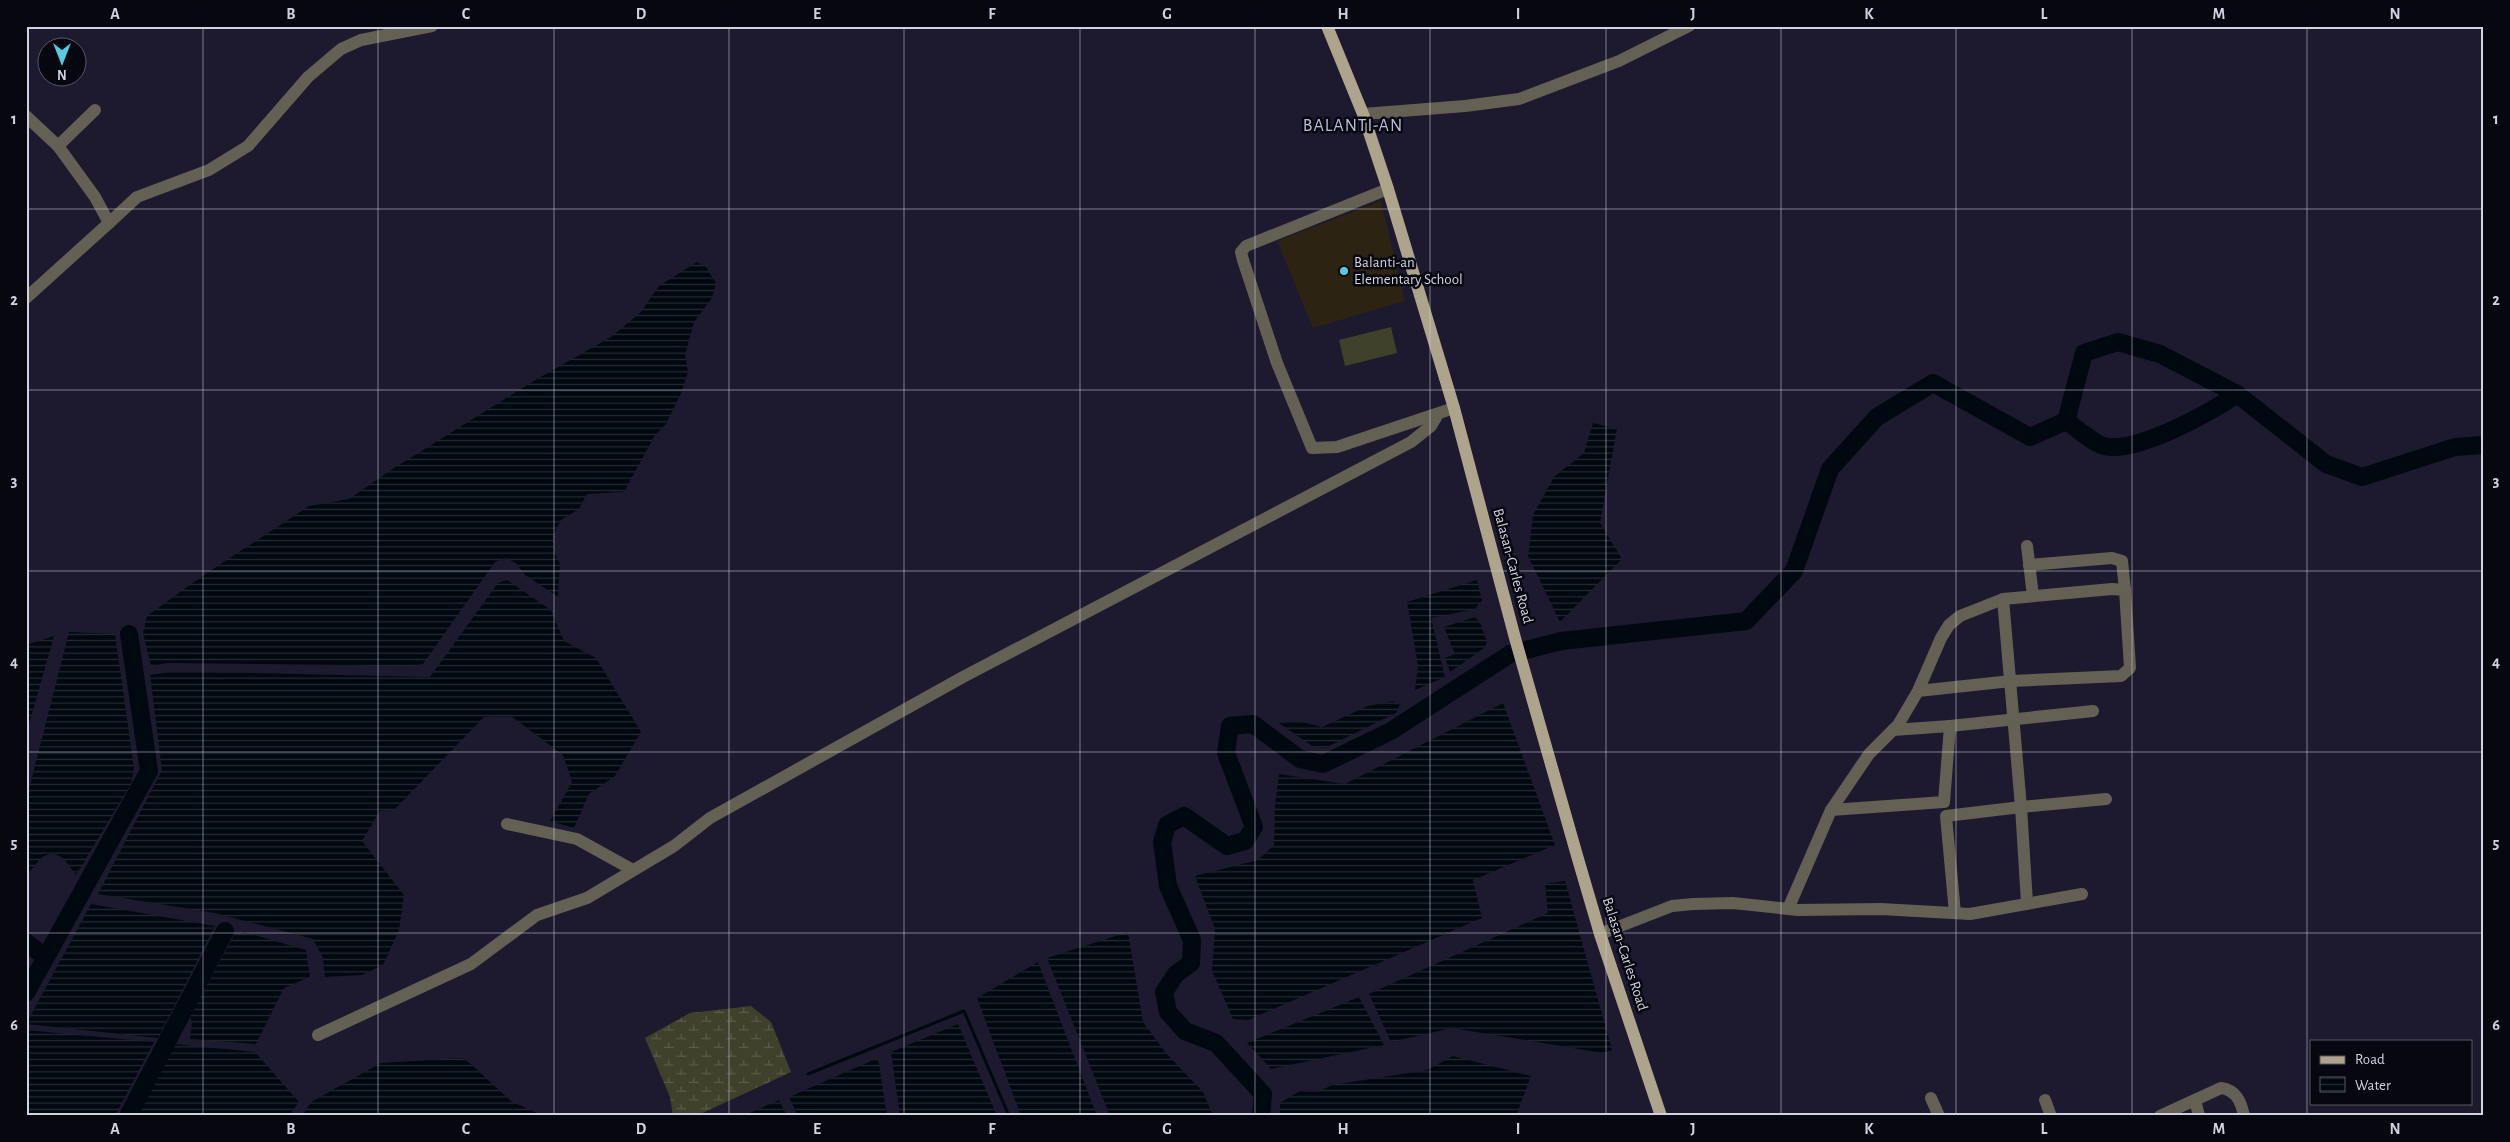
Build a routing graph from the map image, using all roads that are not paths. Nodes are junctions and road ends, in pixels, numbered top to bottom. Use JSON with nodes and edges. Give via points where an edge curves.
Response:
{"nodes":[{"id":1,"x":432,"y":26,"type":"edge"},
{"id":2,"x":1327,"y":26,"type":"edge"},
{"id":3,"x":1689,"y":26,"type":"edge"},
{"id":4,"x":95,"y":110,"type":"dead end"},
{"id":5,"x":1363,"y":114,"type":"junction"},
{"id":6,"x":26,"y":116,"type":"edge"},
{"id":7,"x":58,"y":146,"type":"junction"},
{"id":8,"x":1388,"y":189,"type":"junction"},
{"id":9,"x":109,"y":223,"type":"junction"},
{"id":10,"x":26,"y":298,"type":"edge"},
{"id":11,"x":1454,"y":408,"type":"junction"},
{"id":12,"x":1438,"y":414,"type":"junction"},
{"id":13,"x":2027,"y":546,"type":"dead end"},
{"id":14,"x":2029,"y":565,"type":"junction"},
{"id":15,"x":2125,"y":590,"type":"junction"},
{"id":16,"x":2033,"y":596,"type":"junction"},
{"id":17,"x":2003,"y":599,"type":"junction"},
{"id":18,"x":2011,"y":681,"type":"junction"},
{"id":19,"x":1918,"y":691,"type":"junction"},
{"id":20,"x":2093,"y":711,"type":"dead end"},
{"id":21,"x":2014,"y":720,"type":"junction"},
{"id":22,"x":1950,"y":726,"type":"junction"},
{"id":23,"x":1893,"y":730,"type":"junction"},
{"id":24,"x":2106,"y":799,"type":"dead end"},
{"id":25,"x":1944,"y":802,"type":"junction"},
{"id":26,"x":2022,"y":807,"type":"junction"},
{"id":27,"x":1831,"y":810,"type":"junction"},
{"id":28,"x":1946,"y":816,"type":"junction"},
{"id":29,"x":508,"y":824,"type":"dead end"},
{"id":30,"x":633,"y":870,"type":"junction"},
{"id":31,"x":2082,"y":894,"type":"dead end"},
{"id":32,"x":2027,"y":903,"type":"junction"},
{"id":33,"x":1788,"y":909,"type":"junction"},
{"id":34,"x":1955,"y":913,"type":"junction"},
{"id":35,"x":1600,"y":934,"type":"junction"},
{"id":36,"x":318,"y":1035,"type":"dead end"},
{"id":37,"x":1931,"y":1098,"type":"dead end"},
{"id":38,"x":2044,"y":1100,"type":"dead end"},
{"id":39,"x":2195,"y":1100,"type":"junction"},
{"id":40,"x":1661,"y":1116,"type":"edge"},
{"id":41,"x":1938,"y":1116,"type":"edge"},
{"id":42,"x":2051,"y":1116,"type":"edge"},
{"id":43,"x":2160,"y":1116,"type":"edge"},
{"id":44,"x":2199,"y":1116,"type":"edge"},
{"id":45,"x":2244,"y":1116,"type":"edge"}],
"edges":[{"from":1,"to":9,"type":"street","via":[[361,40],[341,49],[308,77],[248,146],[209,170],[137,198]]},
{"from":2,"to":5,"type":"main road","name":"Balasan-Carles Road"},
{"from":3,"to":5,"type":"street","via":[[1619,61],[1519,99]]},
{"from":4,"to":7,"type":"street"},
{"from":5,"to":8,"type":"main road","name":"Balasan-Carles Road"},
{"from":6,"to":7,"type":"street"},
{"from":7,"to":9,"type":"street","via":[[95,197]]},
{"from":8,"to":11,"type":"main road","name":"Balasan-Carles Road"},
{"from":8,"to":12,"type":"street","via":[[1246,246],[1241,252],[1277,363],[1312,448],[1337,448]]},
{"from":9,"to":10,"type":"street"},
{"from":11,"to":12,"type":"street"},
{"from":11,"to":35,"type":"main road","name":"Balasan-Carles Road","via":[[1515,638]]},
{"from":12,"to":30,"type":"street","via":[[1431,426],[1411,442],[963,677],[710,818],[674,846]]},
{"from":13,"to":14,"type":"street"},
{"from":14,"to":15,"type":"street","via":[[2112,558],[2122,561]]},
{"from":14,"to":16,"type":"street"},
{"from":15,"to":16,"type":"street"},
{"from":15,"to":18,"type":"street","via":[[2130,668],[2121,676]]},
{"from":16,"to":17,"type":"street"},
{"from":17,"to":18,"type":"street"},
{"from":17,"to":19,"type":"street","via":[[1960,616],[1949,625]]},
{"from":18,"to":19,"type":"street"},
{"from":18,"to":21,"type":"street"},
{"from":19,"to":23,"type":"street"},
{"from":20,"to":21,"type":"street"},
{"from":21,"to":22,"type":"street"},
{"from":21,"to":26,"type":"street"},
{"from":22,"to":23,"type":"street"},
{"from":22,"to":25,"type":"street"},
{"from":23,"to":27,"type":"street","via":[[1869,754]]},
{"from":24,"to":26,"type":"street"},
{"from":25,"to":27,"type":"street"},
{"from":25,"to":28,"type":"street"},
{"from":26,"to":28,"type":"street"},
{"from":26,"to":32,"type":"street"},
{"from":27,"to":33,"type":"street"},
{"from":28,"to":34,"type":"street"},
{"from":29,"to":30,"type":"street","via":[[577,839]]},
{"from":30,"to":36,"type":"street","via":[[587,898],[537,915],[471,964]]},
{"from":31,"to":32,"type":"street"},
{"from":32,"to":34,"type":"street","via":[[1970,914]]},
{"from":33,"to":34,"type":"street"},
{"from":33,"to":35,"type":"street","via":[[1733,903],[1672,906]]},
{"from":35,"to":40,"type":"main road","name":"Balasan-Carles Road"},
{"from":37,"to":41,"type":"street"},
{"from":38,"to":42,"type":"street"},
{"from":39,"to":43,"type":"street"},
{"from":39,"to":44,"type":"street"},
{"from":39,"to":45,"type":"street","via":[[2221,1088],[2228,1089],[2236,1095]]}]}
